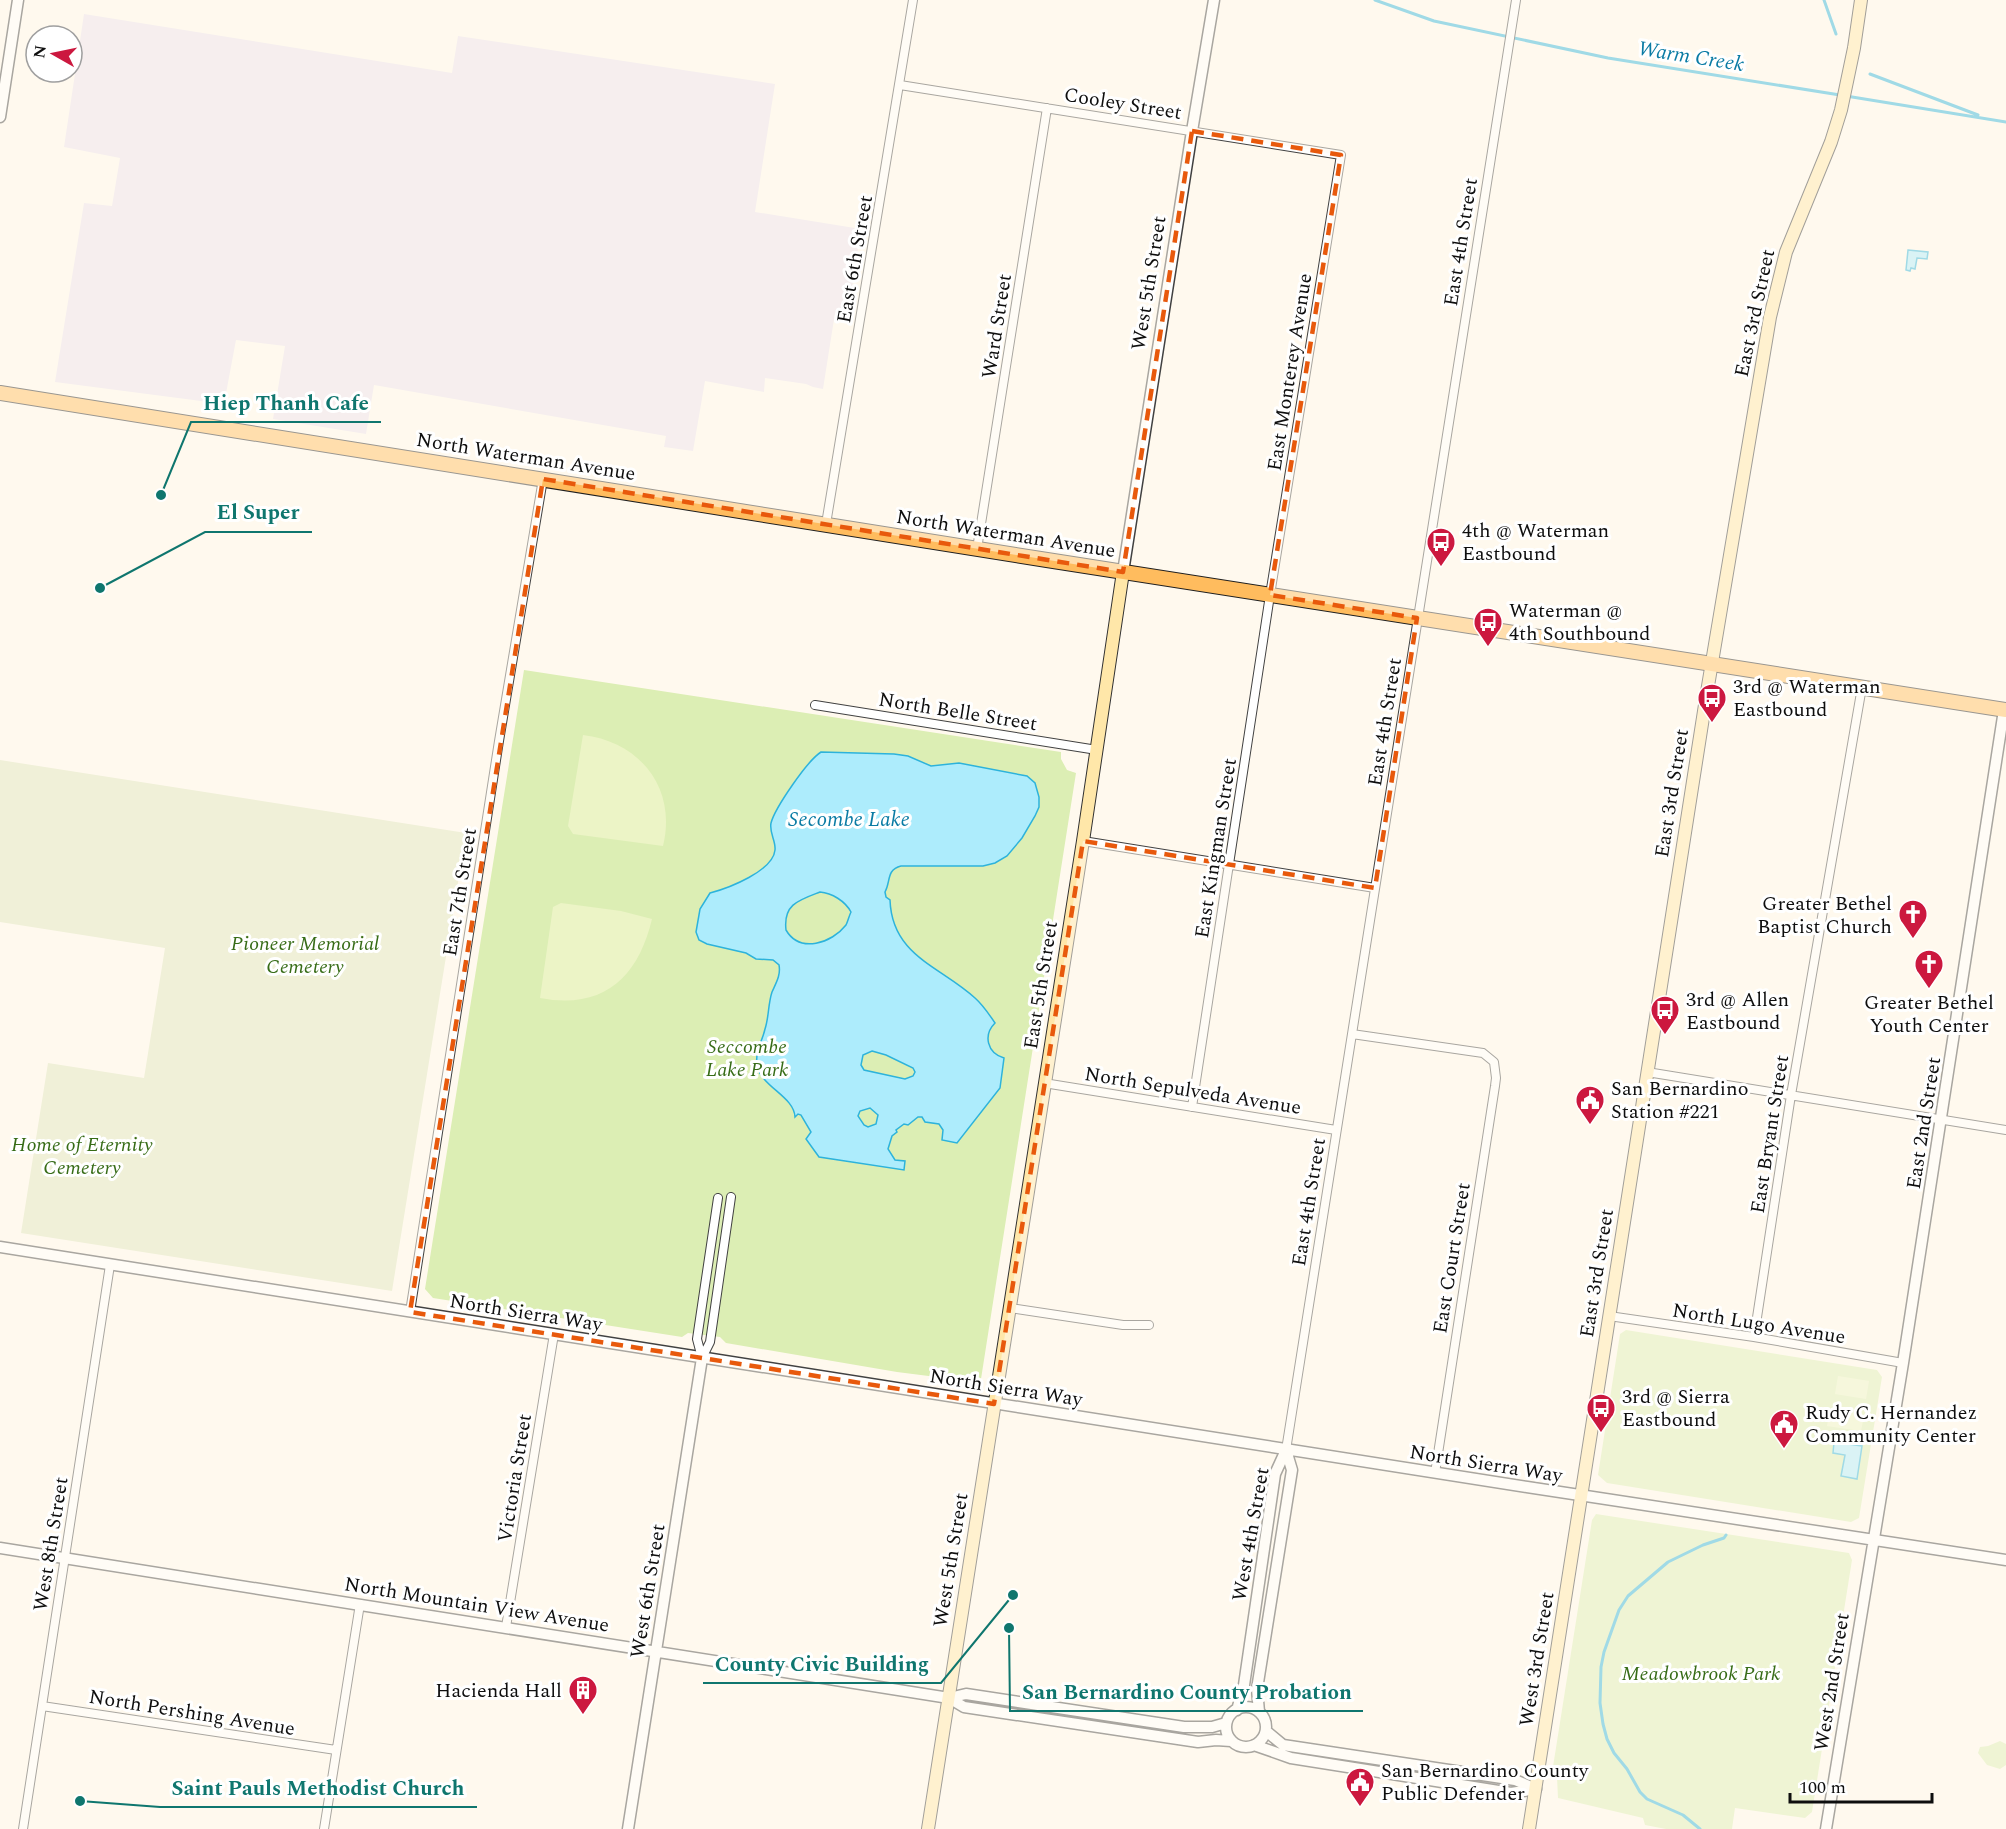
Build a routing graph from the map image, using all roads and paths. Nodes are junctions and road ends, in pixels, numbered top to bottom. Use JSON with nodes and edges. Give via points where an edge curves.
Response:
{"nodes":[{"id":1,"x":18,"y":0,"type":"edge"},
{"id":2,"x":913,"y":0,"type":"edge"},
{"id":3,"x":1214,"y":0,"type":"edge"},
{"id":4,"x":1516,"y":0,"type":"edge"},
{"id":5,"x":1861,"y":0,"type":"edge"},
{"id":6,"x":900,"y":85,"type":"junction"},
{"id":7,"x":1047,"y":108,"type":"junction"},
{"id":8,"x":0,"y":117,"type":"edge"},
{"id":9,"x":1192,"y":131,"type":"junction"},
{"id":10,"x":1341,"y":155,"type":"joint"},
{"id":11,"x":0,"y":393,"type":"edge"},
{"id":12,"x":543,"y":479,"type":"junction"},
{"id":13,"x":826,"y":524,"type":"junction"},
{"id":14,"x":977,"y":549,"type":"junction"},
{"id":15,"x":1123,"y":572,"type":"junction"},
{"id":16,"x":1270,"y":595,"type":"junction"},
{"id":17,"x":1417,"y":618,"type":"junction"},
{"id":18,"x":1712,"y":663,"type":"junction"},
{"id":19,"x":1862,"y":687,"type":"junction"},
{"id":20,"x":815,"y":705,"type":"dead end"},
{"id":21,"x":2005,"y":710,"type":"edge"},
{"id":22,"x":1097,"y":750,"type":"junction"},
{"id":23,"x":1083,"y":841,"type":"junction"},
{"id":24,"x":1229,"y":865,"type":"junction"},
{"id":25,"x":1375,"y":888,"type":"junction"},
{"id":26,"x":1352,"y":1034,"type":"junction"},
{"id":27,"x":1647,"y":1072,"type":"junction"},
{"id":28,"x":1044,"y":1083,"type":"junction"},
{"id":29,"x":1791,"y":1095,"type":"junction"},
{"id":30,"x":1192,"y":1107,"type":"junction"},
{"id":31,"x":1942,"y":1119,"type":"junction"},
{"id":32,"x":1336,"y":1130,"type":"junction"},
{"id":33,"x":2006,"y":1130,"type":"edge"},
{"id":34,"x":731,"y":1197,"type":"dead end"},
{"id":35,"x":718,"y":1198,"type":"dead end"},
{"id":36,"x":0,"y":1247,"type":"edge"},
{"id":37,"x":110,"y":1265,"type":"junction"},
{"id":38,"x":1010,"y":1308,"type":"junction"},
{"id":39,"x":410,"y":1312,"type":"junction"},
{"id":40,"x":1609,"y":1316,"type":"junction"},
{"id":41,"x":1149,"y":1325,"type":"dead end"},
{"id":42,"x":554,"y":1334,"type":"junction"},
{"id":43,"x":1754,"y":1337,"type":"junction"},
{"id":44,"x":702,"y":1358,"type":"junction"},
{"id":45,"x":1903,"y":1363,"type":"junction"},
{"id":46,"x":994,"y":1404,"type":"junction"},
{"id":47,"x":1286,"y":1450,"type":"junction"},
{"id":48,"x":1435,"y":1473,"type":"junction"},
{"id":49,"x":1581,"y":1496,"type":"junction"},
{"id":50,"x":1872,"y":1540,"type":"junction"},
{"id":51,"x":0,"y":1548,"type":"edge"},
{"id":52,"x":65,"y":1558,"type":"junction"},
{"id":53,"x":2006,"y":1560,"type":"edge"},
{"id":54,"x":360,"y":1604,"type":"junction"},
{"id":55,"x":506,"y":1627,"type":"junction"},
{"id":56,"x":656,"y":1651,"type":"junction"},
{"id":57,"x":949,"y":1698,"type":"junction"},
{"id":58,"x":42,"y":1706,"type":"junction"},
{"id":59,"x":1237,"y":1710,"type":"junction"},
{"id":60,"x":1259,"y":1712,"type":"junction"},
{"id":61,"x":1227,"y":1723,"type":"junction"},
{"id":62,"x":1266,"y":1731,"type":"junction"},
{"id":63,"x":1231,"y":1741,"type":"junction"},
{"id":64,"x":1254,"y":1745,"type":"junction"},
{"id":65,"x":336,"y":1750,"type":"junction"},
{"id":66,"x":1536,"y":1789,"type":"junction"},
{"id":67,"x":23,"y":1829,"type":"edge"},
{"id":68,"x":324,"y":1829,"type":"edge"},
{"id":69,"x":628,"y":1829,"type":"edge"},
{"id":70,"x":928,"y":1829,"type":"edge"},
{"id":71,"x":1529,"y":1829,"type":"edge"},
{"id":72,"x":1826,"y":1829,"type":"edge"}],
"edges":[{"from":1,"to":8,"type":"street"},
{"from":2,"to":6,"type":"street","name":"East 6th Street"},
{"from":3,"to":9,"type":"street","name":"West 5th Street"},
{"from":4,"to":17,"type":"street","name":"East 4th Street"},
{"from":5,"to":18,"type":"main road","name":"East 3rd Street","via":[[1841,110],[1777,283]]},
{"from":6,"to":7,"type":"street","name":"Cooley Street"},
{"from":6,"to":13,"type":"street","name":"East 6th Street"},
{"from":7,"to":9,"type":"street","name":"Cooley Street"},
{"from":7,"to":14,"type":"street","name":"Ward Street"},
{"from":9,"to":10,"type":"street","name":"Cooley Street"},
{"from":9,"to":15,"type":"street","name":"West 5th Street"},
{"from":10,"to":16,"type":"street","name":"East Monterey Avenue"},
{"from":11,"to":12,"type":"main road","name":"North Waterman Avenue"},
{"from":12,"to":13,"type":"main road","name":"North Waterman Avenue"},
{"from":12,"to":39,"type":"street","name":"East 7th Street"},
{"from":13,"to":14,"type":"main road","name":"North Waterman Avenue"},
{"from":14,"to":15,"type":"main road","name":"North Waterman Avenue"},
{"from":15,"to":16,"type":"main road","name":"North Waterman Avenue"},
{"from":15,"to":22,"type":"main road","name":"East 5th Street"},
{"from":16,"to":17,"type":"main road","name":"North Waterman Avenue"},
{"from":16,"to":24,"type":"street","name":"East Kingman Street"},
{"from":17,"to":18,"type":"main road","name":"North Waterman Avenue"},
{"from":17,"to":25,"type":"street","name":"East 4th Street"},
{"from":18,"to":19,"type":"main road","name":"North Waterman Avenue"},
{"from":18,"to":27,"type":"main road","name":"East 3rd Street"},
{"from":19,"to":21,"type":"main road","name":"North Waterman Avenue"},
{"from":19,"to":29,"type":"street","name":"East Bryant Street"},
{"from":20,"to":22,"type":"street","name":"North Belle Street"},
{"from":21,"to":31,"type":"street","name":"East 2nd Street"},
{"from":22,"to":23,"type":"main road","name":"East 5th Street"},
{"from":23,"to":24,"type":"street"},
{"from":23,"to":28,"type":"main road","name":"East 5th Street"},
{"from":24,"to":25,"type":"street"},
{"from":24,"to":30,"type":"street","name":"East Kingman Street"},
{"from":25,"to":26,"type":"street","name":"East 4th Street"},
{"from":26,"to":32,"type":"street","name":"East 4th Street"},
{"from":26,"to":48,"type":"street","name":"East Court Street","via":[[1483,1053],[1494,1062],[1496,1077]]},
{"from":27,"to":29,"type":"street"},
{"from":27,"to":40,"type":"main road","name":"East 3rd Street"},
{"from":28,"to":30,"type":"street","name":"North Sepulveda Avenue"},
{"from":28,"to":38,"type":"main road","name":"East 5th Street"},
{"from":29,"to":31,"type":"street"},
{"from":29,"to":43,"type":"street","name":"East Bryant Street"},
{"from":30,"to":32,"type":"street","name":"North Sepulveda Avenue"},
{"from":31,"to":33,"type":"street"},
{"from":31,"to":45,"type":"street","name":"East 2nd Street"},
{"from":32,"to":47,"type":"street","name":"East 4th Street"},
{"from":34,"to":44,"type":"street","via":[[710,1342]]},
{"from":35,"to":44,"type":"street","via":[[697,1339]]},
{"from":36,"to":37,"type":"street","name":"North Sierra Way"},
{"from":37,"to":39,"type":"street","name":"North Sierra Way"},
{"from":37,"to":52,"type":"street","name":"West 8th Street"},
{"from":38,"to":41,"type":"street","via":[[1122,1325]]},
{"from":38,"to":46,"type":"main road","name":"East 5th Street"},
{"from":39,"to":42,"type":"street","name":"North Sierra Way"},
{"from":40,"to":43,"type":"street","name":"North Lugo Avenue"},
{"from":40,"to":49,"type":"main road","name":"East 3rd Street"},
{"from":42,"to":44,"type":"street","name":"North Sierra Way"},
{"from":42,"to":55,"type":"street","name":"Victoria Street"},
{"from":43,"to":45,"type":"street","name":"North Lugo Avenue"},
{"from":44,"to":46,"type":"street","name":"North Sierra Way"},
{"from":44,"to":56,"type":"street","name":"West 6th Street"},
{"from":45,"to":50,"type":"street","name":"East 2nd Street"},
{"from":46,"to":47,"type":"street","name":"North Sierra Way"},
{"from":46,"to":57,"type":"main road","name":"West 5th Street"},
{"from":47,"to":48,"type":"street","name":"North Sierra Way"},
{"from":47,"to":59,"type":"street","name":"West 4th Street","via":[[1275,1474]]},
{"from":47,"to":60,"type":"street","name":"West 4th Street","via":[[1292,1470],[1257,1689]]},
{"from":48,"to":49,"type":"street","name":"North Sierra Way"},
{"from":49,"to":50,"type":"street","name":"North Sierra Way"},
{"from":49,"to":66,"type":"main road","name":"West 3rd Street"},
{"from":50,"to":53,"type":"street","name":"North Sierra Way"},
{"from":50,"to":72,"type":"street","name":"West 2nd Street"},
{"from":51,"to":52,"type":"street","name":"North Mountain View Avenue"},
{"from":52,"to":54,"type":"street","name":"North Mountain View Avenue"},
{"from":52,"to":58,"type":"street","name":"West 8th Street"},
{"from":54,"to":55,"type":"street","name":"North Mountain View Avenue"},
{"from":54,"to":65,"type":"street"},
{"from":55,"to":56,"type":"street","name":"North Mountain View Avenue"},
{"from":56,"to":57,"type":"street","name":"North Mountain View Avenue"},
{"from":56,"to":69,"type":"street","name":"West 6th Street"},
{"from":57,"to":61,"type":"street","name":"North Mountain View Avenue","via":[[966,1694],[1184,1727],[1206,1728]]},
{"from":57,"to":63,"type":"street","name":"North Mountain View Avenue","via":[[964,1707],[1198,1742]]},
{"from":57,"to":70,"type":"main road","name":"West 5th Street"},
{"from":58,"to":65,"type":"street","name":"North Pershing Avenue"},
{"from":58,"to":67,"type":"street","name":"West 8th Street"},
{"from":59,"to":60,"type":"street","via":[[1246,1707]]},
{"from":59,"to":61,"type":"street"},
{"from":60,"to":62,"type":"street"},
{"from":61,"to":63,"type":"street"},
{"from":62,"to":64,"type":"street"},
{"from":62,"to":66,"type":"street","via":[[1283,1745],[1504,1778]]},
{"from":63,"to":64,"type":"street","via":[[1242,1747]]},
{"from":64,"to":66,"type":"street","via":[[1291,1758],[1511,1793]]},
{"from":65,"to":68,"type":"street"},
{"from":66,"to":71,"type":"main road","name":"West 3rd Street"}]}
